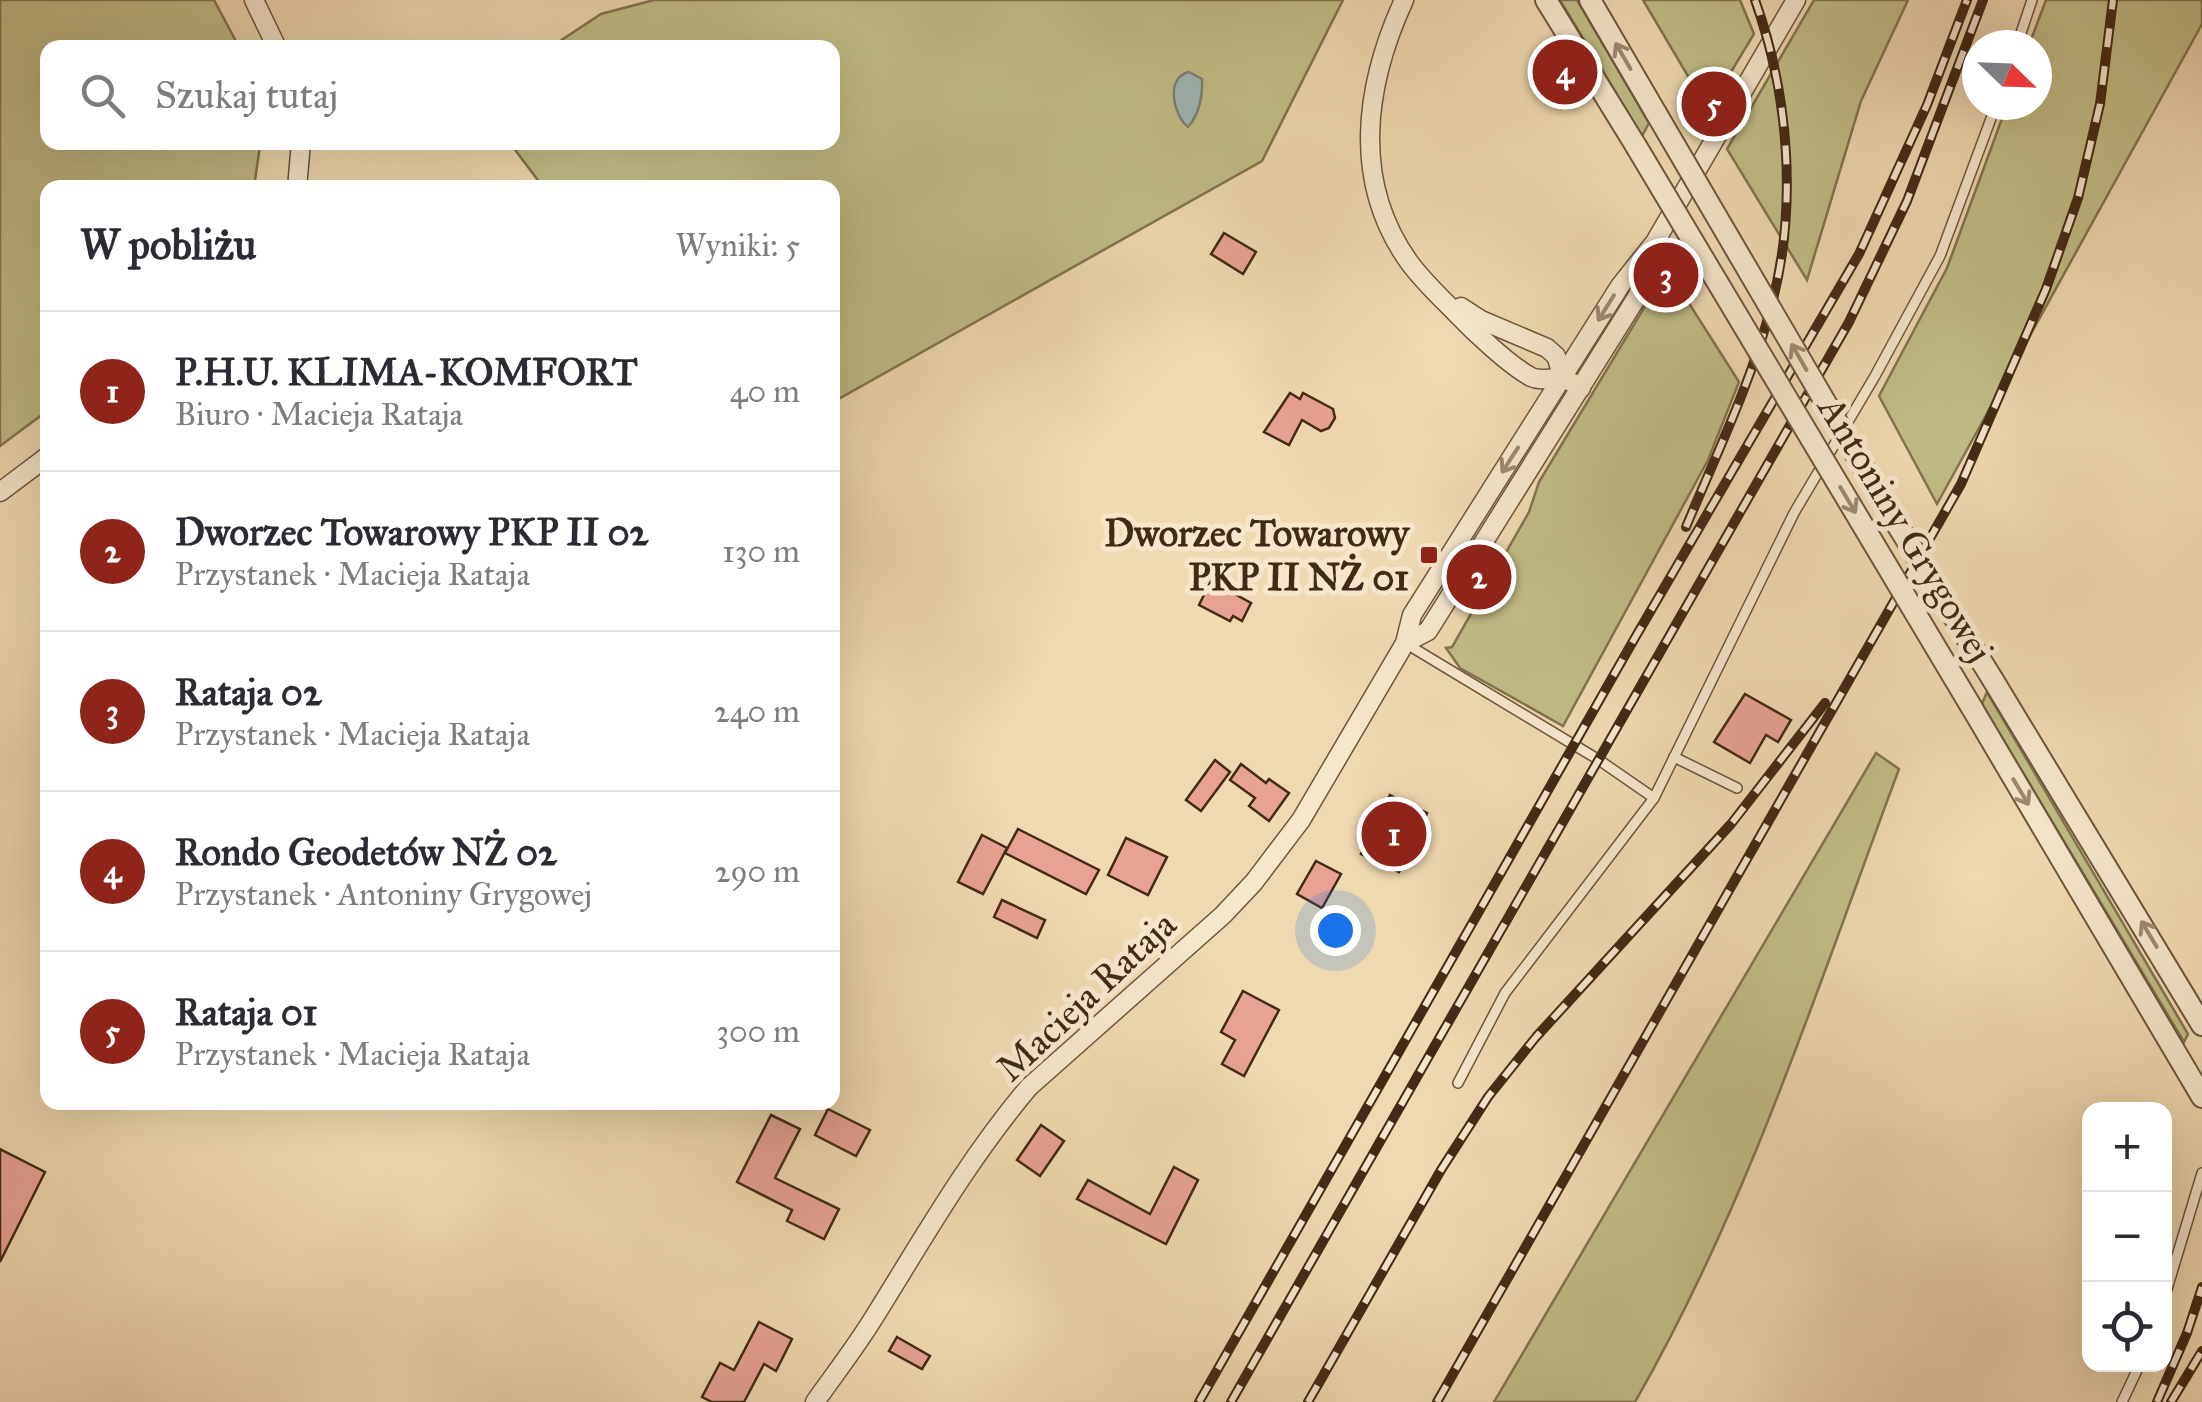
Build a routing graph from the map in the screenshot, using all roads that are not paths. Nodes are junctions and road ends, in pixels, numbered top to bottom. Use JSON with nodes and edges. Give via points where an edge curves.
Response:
{"nodes":[{"id":1,"x":254,"y":0,"type":"edge"},
{"id":2,"x":1404,"y":0,"type":"edge"},
{"id":3,"x":1419,"y":0,"type":"edge"},
{"id":4,"x":1546,"y":0,"type":"edge"},
{"id":5,"x":1590,"y":0,"type":"edge"},
{"id":6,"x":1796,"y":0,"type":"edge"},
{"id":7,"x":2032,"y":0,"type":"edge"},
{"id":8,"x":2021,"y":30,"type":"edge"},
{"id":9,"x":274,"y":40,"type":"edge"},
{"id":10,"x":1384,"y":48,"type":"junction"},
{"id":11,"x":1990,"y":120,"type":"edge"},
{"id":12,"x":300,"y":150,"type":"edge"},
{"id":13,"x":298,"y":180,"type":"edge"},
{"id":14,"x":1655,"y":242,"type":"junction"},
{"id":15,"x":1429,"y":286,"type":"junction"},
{"id":16,"x":1563,"y":378,"type":"junction"},
{"id":17,"x":1581,"y":388,"type":"junction"},
{"id":18,"x":40,"y":462,"type":"edge"},
{"id":19,"x":0,"y":492,"type":"edge"},
{"id":20,"x":1405,"y":643,"type":"junction"},
{"id":21,"x":1674,"y":757,"type":"junction"},
{"id":22,"x":1737,"y":788,"type":"dead end"},
{"id":23,"x":1654,"y":798,"type":"junction"},
{"id":24,"x":2200,"y":1021,"type":"edge"},
{"id":25,"x":1458,"y":1082,"type":"dead end"},
{"id":26,"x":2202,"y":1097,"type":"edge"},
{"id":27,"x":2202,"y":1173,"type":"edge"},
{"id":28,"x":2169,"y":1282,"type":"edge"},
{"id":29,"x":2136,"y":1372,"type":"edge"},
{"id":30,"x":815,"y":1402,"type":"edge"},
{"id":31,"x":2122,"y":1402,"type":"edge"}],
"edges":[{"from":1,"to":9,"type":"street"},
{"from":2,"to":10,"type":"street"},
{"from":3,"to":10,"type":"street"},
{"from":4,"to":26,"type":"street","name":"Antoniny Grygowej","one_way":true,"bridge":true},
{"from":24,"to":5,"type":"street","name":"Antoniny Grygowej","one_way":true,"bridge":true,"via":[[1896,523]]},
{"from":6,"to":14,"type":"street","name":"Macieja Rataja"},
{"from":7,"to":8,"type":"lane"},
{"from":10,"to":15,"type":"street","via":[[1368,141],[1387,221]]},
{"from":11,"to":21,"type":"lane","via":[[1940,256],[1794,513]]},
{"from":12,"to":13,"type":"street"},
{"from":14,"to":16,"type":"street","name":"Macieja Rataja","one_way":true},
{"from":14,"to":17,"type":"street","name":"Macieja Rataja","via":[[1638,297]]},
{"from":15,"to":16,"type":"street","via":[[1481,320],[1547,348]]},
{"from":15,"to":16,"type":"street","via":[[1530,376]]},
{"from":16,"to":17,"type":"street"},
{"from":16,"to":20,"type":"street","name":"Macieja Rataja","one_way":true,"via":[[1412,615]]},
{"from":17,"to":20,"type":"street","name":"Macieja Rataja","via":[[1428,631]]},
{"from":18,"to":19,"type":"street"},
{"from":20,"to":23,"type":"lane"},
{"from":20,"to":30,"type":"street","name":"Macieja Rataja","via":[[1285,844],[1224,915],[1006,1114]]},
{"from":21,"to":22,"type":"lane"},
{"from":21,"to":23,"type":"lane"},
{"from":23,"to":25,"type":"lane","via":[[1505,993]]},
{"from":27,"to":28,"type":"lane"},
{"from":29,"to":31,"type":"lane"}]}
